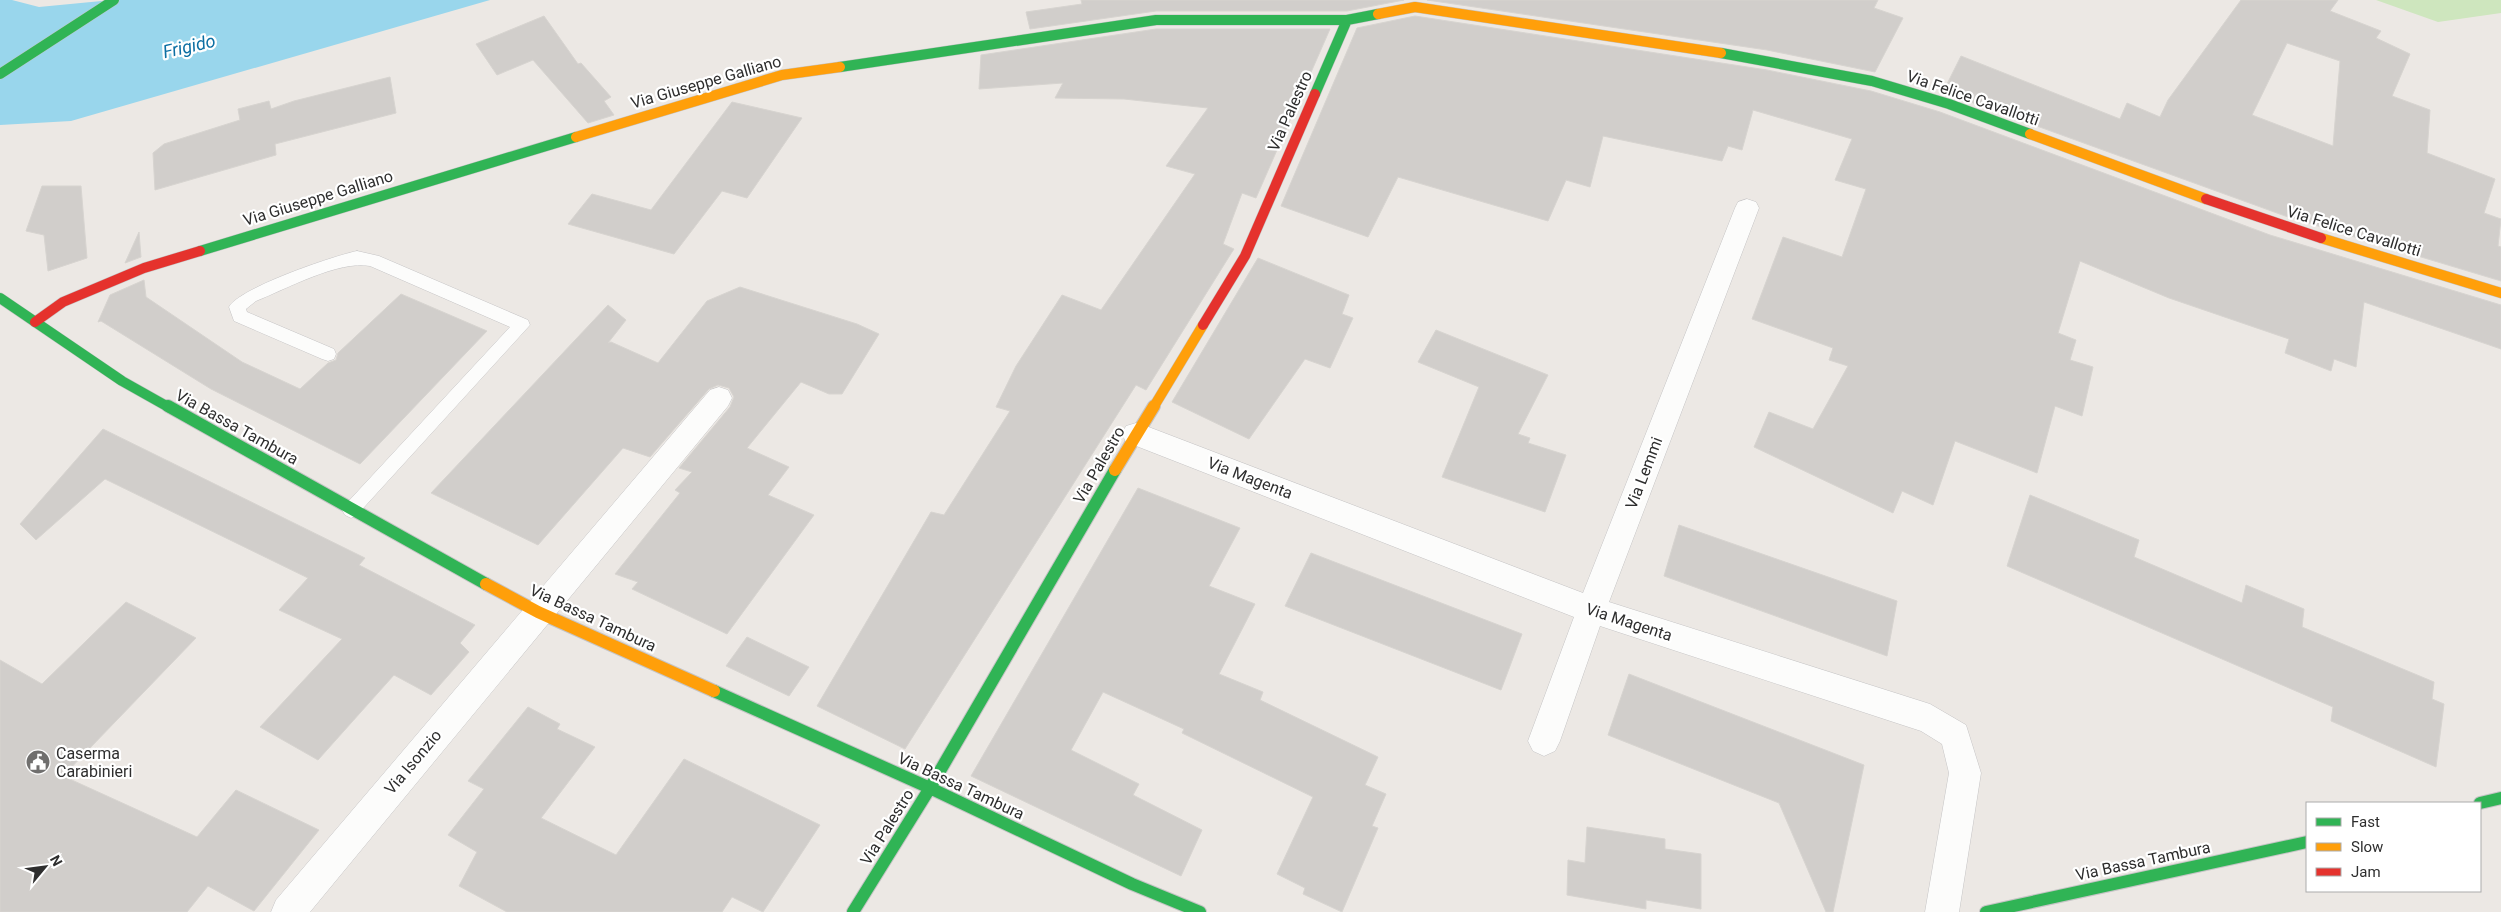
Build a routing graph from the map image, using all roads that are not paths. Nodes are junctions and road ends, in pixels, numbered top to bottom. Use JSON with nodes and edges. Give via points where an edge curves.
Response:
{"nodes":[{"id":1,"x":114,"y":0,"type":"edge"},
{"id":2,"x":1420,"y":4,"type":"edge"},
{"id":3,"x":1347,"y":20,"type":"junction"},
{"id":4,"x":0,"y":74,"type":"edge"},
{"id":5,"x":1748,"y":208,"type":"dead end"},
{"id":6,"x":2501,"y":293,"type":"edge"},
{"id":7,"x":0,"y":298,"type":"edge"},
{"id":8,"x":35,"y":322,"type":"junction"},
{"id":9,"x":328,"y":354,"type":"dead end"},
{"id":10,"x":719,"y":398,"type":"dead end"},
{"id":11,"x":1136,"y":434,"type":"junction"},
{"id":12,"x":351,"y":510,"type":"junction"},
{"id":13,"x":1590,"y":610,"type":"junction"},
{"id":14,"x":538,"y":612,"type":"junction"},
{"id":15,"x":1544,"y":740,"type":"dead end"},
{"id":16,"x":930,"y":788,"type":"junction"},
{"id":17,"x":2501,"y":798,"type":"edge"},
{"id":18,"x":2481,"y":803,"type":"edge"},
{"id":19,"x":2306,"y":842,"type":"edge"},
{"id":20,"x":288,"y":912,"type":"edge"},
{"id":21,"x":853,"y":912,"type":"edge"},
{"id":22,"x":1200,"y":912,"type":"edge"},
{"id":23,"x":1942,"y":912,"type":"edge"},
{"id":24,"x":1986,"y":912,"type":"edge"}],
"edges":[{"from":1,"to":4,"type":"street"},
{"from":2,"to":3,"type":"street","name":"Via Giuseppe Galliano"},
{"from":2,"to":6,"type":"street","name":"Via Felice Cavallotti","via":[[1766,60],[1872,81],[1949,104],[2280,226]]},
{"from":3,"to":8,"type":"street","name":"Via Giuseppe Galliano","via":[[1156,20],[782,75],[144,268],[63,302]]},
{"from":3,"to":11,"type":"street","name":"Via Palestro","via":[[1245,256]]},
{"from":5,"to":13,"type":"street","name":"Via Lemmi"},
{"from":7,"to":8,"type":"street","name":"Via Bassa Tambura"},
{"from":8,"to":12,"type":"street","name":"Via Bassa Tambura","via":[[122,381]]},
{"from":9,"to":12,"type":"lane","via":[[240,316],[237,307],[250,297],[338,261],[357,257],[373,260],[522,326]]},
{"from":10,"to":14,"type":"street","name":"Via Isonzio"},
{"from":11,"to":13,"type":"street","name":"Via Magenta"},
{"from":11,"to":16,"type":"street","name":"Via Palestro"},
{"from":12,"to":14,"type":"street","name":"Via Bassa Tambura"},
{"from":13,"to":15,"type":"street","name":"Via Lemmi"},
{"from":13,"to":23,"type":"street","name":"Via Magenta","via":[[1930,720],[1955,735],[1966,773]]},
{"from":14,"to":16,"type":"street","name":"Via Bassa Tambura"},
{"from":14,"to":20,"type":"street","name":"Via Isonzio"},
{"from":16,"to":21,"type":"street","name":"Via Palestro"},
{"from":16,"to":22,"type":"street","name":"Via Bassa Tambura","via":[[1132,884]]},
{"from":17,"to":18,"type":"street"},
{"from":19,"to":24,"type":"street","name":"Via Bassa Tambura"}]}
